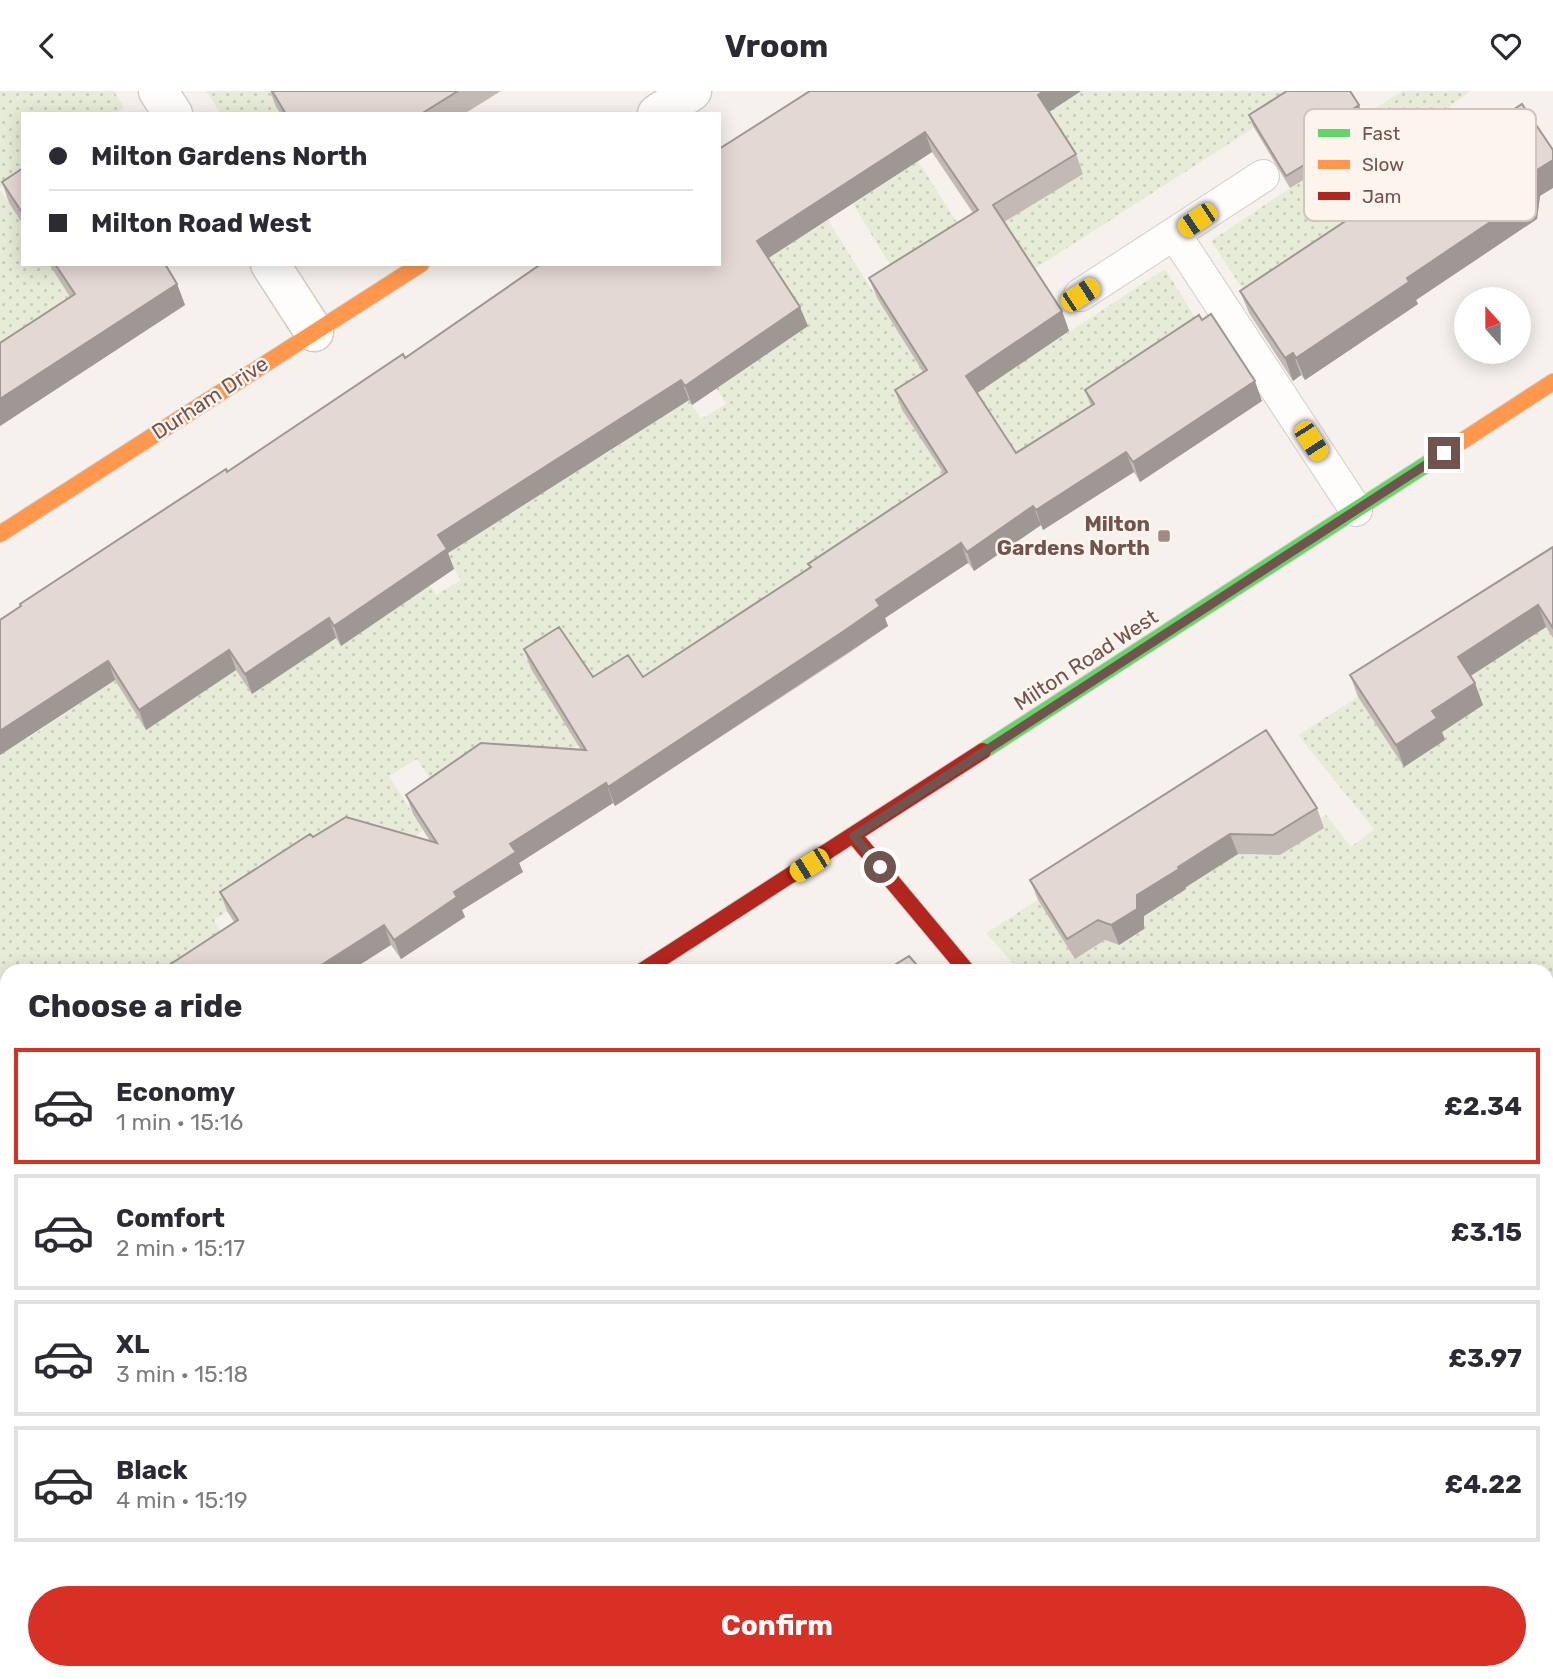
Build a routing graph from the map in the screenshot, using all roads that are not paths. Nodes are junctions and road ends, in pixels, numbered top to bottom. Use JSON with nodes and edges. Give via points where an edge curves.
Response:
{"nodes":[{"id":1,"x":158,"y":91,"type":"edge"},
{"id":2,"x":692,"y":91,"type":"edge"},
{"id":3,"x":172,"y":112,"type":"edge"},
{"id":4,"x":660,"y":112,"type":"edge"},
{"id":5,"x":1263,"y":176,"type":"dead end"},
{"id":6,"x":1175,"y":235,"type":"junction"},
{"id":7,"x":271,"y":266,"type":"edge"},
{"id":8,"x":418,"y":266,"type":"edge"},
{"id":9,"x":1080,"y":295,"type":"dead end"},
{"id":10,"x":314,"y":332,"type":"junction"},
{"id":11,"x":1553,"y":382,"type":"edge"},
{"id":12,"x":1356,"y":510,"type":"junction"},
{"id":13,"x":0,"y":534,"type":"edge"},
{"id":14,"x":854,"y":836,"type":"junction"},
{"id":15,"x":653,"y":964,"type":"edge"},
{"id":16,"x":961,"y":964,"type":"edge"}],
"edges":[{"from":1,"to":3,"type":"street"},
{"from":2,"to":4,"type":"street"},
{"from":5,"to":6,"type":"lane"},
{"from":6,"to":9,"type":"lane"},
{"from":6,"to":12,"type":"lane"},
{"from":7,"to":10,"type":"street"},
{"from":8,"to":10,"type":"main road","name":"Durham Drive"},
{"from":10,"to":13,"type":"main road","name":"Durham Drive"},
{"from":11,"to":12,"type":"main road","name":"Milton Road West"},
{"from":12,"to":14,"type":"main road","name":"Milton Road West"},
{"from":14,"to":15,"type":"main road","name":"Milton Road West"},
{"from":14,"to":16,"type":"main road"}]}
